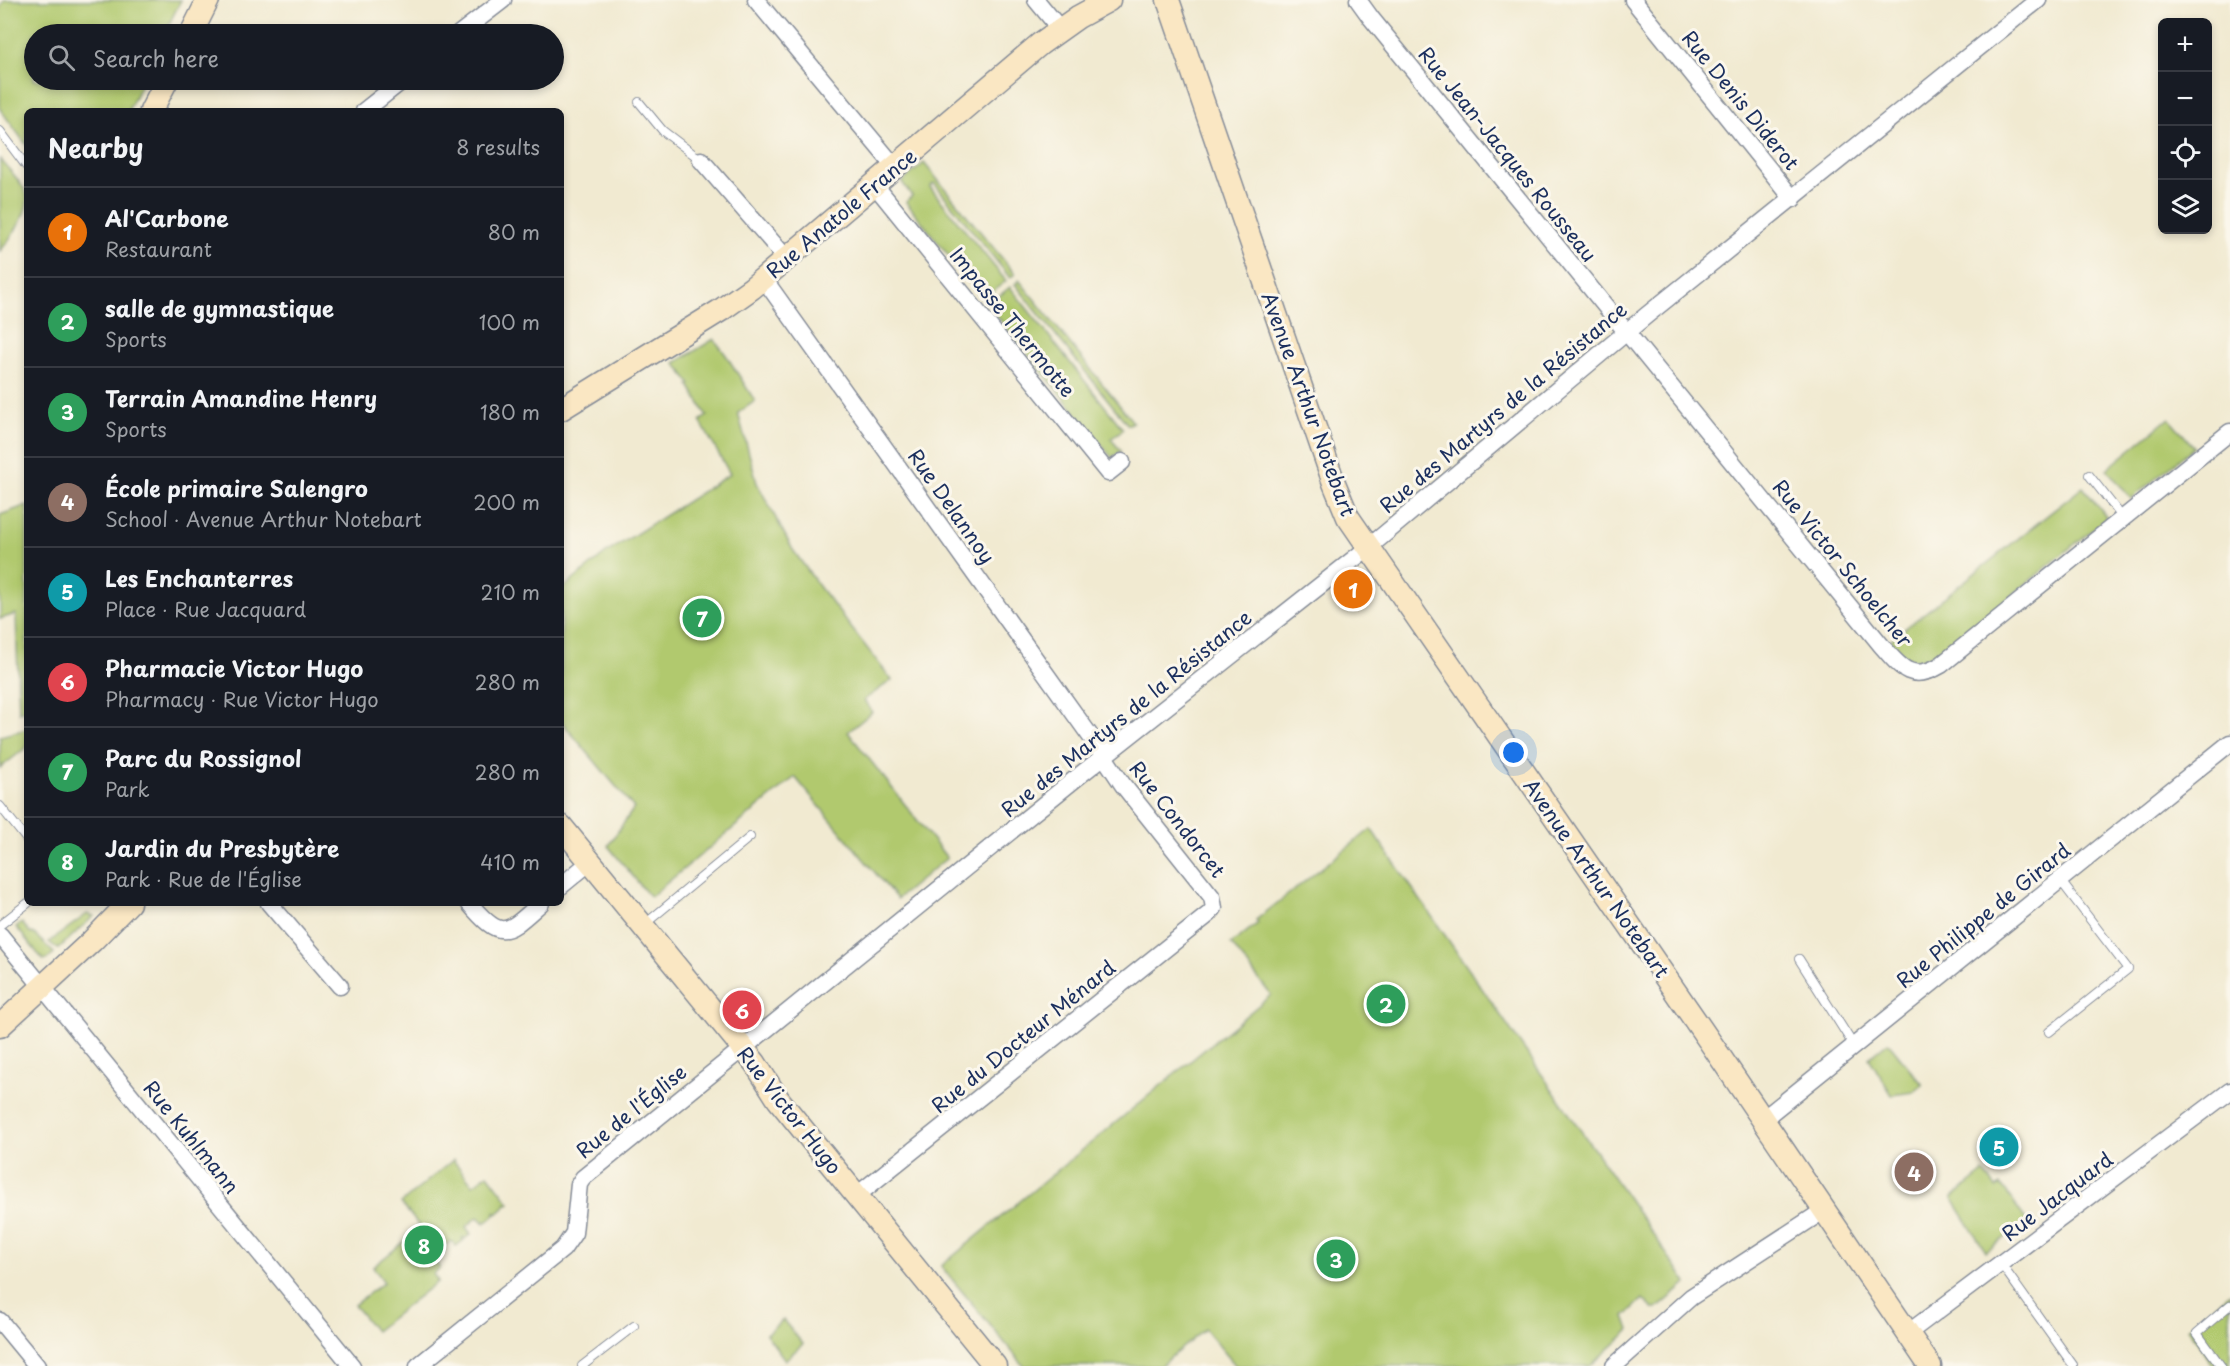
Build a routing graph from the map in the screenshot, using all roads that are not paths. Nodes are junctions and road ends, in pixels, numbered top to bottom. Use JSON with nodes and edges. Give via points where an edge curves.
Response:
{"nodes":[{"id":1,"x":208,"y":0,"type":"edge"},
{"id":2,"x":503,"y":0,"type":"edge"},
{"id":3,"x":756,"y":0,"type":"edge"},
{"id":4,"x":1036,"y":0,"type":"edge"},
{"id":5,"x":1108,"y":0,"type":"edge"},
{"id":6,"x":1168,"y":0,"type":"edge"},
{"id":7,"x":1358,"y":0,"type":"edge"},
{"id":8,"x":1633,"y":0,"type":"edge"},
{"id":9,"x":2038,"y":0,"type":"edge"},
{"id":10,"x":196,"y":24,"type":"edge"},
{"id":11,"x":472,"y":24,"type":"edge"},
{"id":12,"x":1060,"y":29,"type":"junction"},
{"id":13,"x":162,"y":90,"type":"edge"},
{"id":14,"x":170,"y":90,"type":"edge"},
{"id":15,"x":390,"y":90,"type":"edge"},
{"id":16,"x":639,"y":102,"type":"dead end"},
{"id":17,"x":153,"y":108,"type":"edge"},
{"id":18,"x":164,"y":108,"type":"edge"},
{"id":19,"x":368,"y":108,"type":"edge"},
{"id":20,"x":0,"y":131,"type":"edge"},
{"id":21,"x":701,"y":160,"type":"joint"},
{"id":22,"x":24,"y":163,"type":"edge"},
{"id":23,"x":895,"y":167,"type":"junction"},
{"id":24,"x":874,"y":184,"type":"junction"},
{"id":25,"x":1793,"y":199,"type":"junction"},
{"id":26,"x":787,"y":259,"type":"junction"},
{"id":27,"x":764,"y":279,"type":"junction"},
{"id":28,"x":1627,"y":332,"type":"junction"},
{"id":29,"x":564,"y":407,"type":"edge"},
{"id":30,"x":2230,"y":432,"type":"edge"},
{"id":31,"x":1122,"y":462,"type":"dead end"},
{"id":32,"x":2090,"y":475,"type":"dead end"},
{"id":33,"x":2123,"y":518,"type":"junction"},
{"id":34,"x":1368,"y":547,"type":"junction"},
{"id":35,"x":2230,"y":743,"type":"edge"},
{"id":36,"x":1105,"y":758,"type":"junction"},
{"id":37,"x":0,"y":806,"type":"edge"},
{"id":38,"x":564,"y":830,"type":"edge"},
{"id":39,"x":24,"y":836,"type":"edge"},
{"id":40,"x":750,"y":837,"type":"dead end"},
{"id":41,"x":590,"y":862,"type":"junction"},
{"id":42,"x":2060,"y":880,"type":"junction"},
{"id":43,"x":564,"y":883,"type":"edge"},
{"id":44,"x":24,"y":906,"type":"edge"},
{"id":45,"x":126,"y":906,"type":"edge"},
{"id":46,"x":272,"y":906,"type":"edge"},
{"id":47,"x":472,"y":906,"type":"edge"},
{"id":48,"x":538,"y":906,"type":"edge"},
{"id":49,"x":1214,"y":908,"type":"joint"},
{"id":50,"x":0,"y":925,"type":"edge"},
{"id":51,"x":642,"y":927,"type":"junction"},
{"id":52,"x":0,"y":935,"type":"edge"},
{"id":53,"x":1800,"y":959,"type":"dead end"},
{"id":54,"x":340,"y":986,"type":"dead end"},
{"id":55,"x":44,"y":988,"type":"junction"},
{"id":56,"x":0,"y":1026,"type":"edge"},
{"id":57,"x":2049,"y":1032,"type":"dead end"},
{"id":58,"x":1854,"y":1046,"type":"junction"},
{"id":59,"x":742,"y":1048,"type":"junction"},
{"id":60,"x":2230,"y":1091,"type":"edge"},
{"id":61,"x":1762,"y":1120,"type":"junction"},
{"id":62,"x":856,"y":1196,"type":"junction"},
{"id":63,"x":1823,"y":1211,"type":"junction"},
{"id":64,"x":2001,"y":1264,"type":"junction"},
{"id":65,"x":2230,"y":1305,"type":"edge"},
{"id":66,"x":0,"y":1321,"type":"edge"},
{"id":67,"x":634,"y":1326,"type":"dead end"},
{"id":68,"x":1908,"y":1333,"type":"junction"},
{"id":69,"x":2073,"y":1365,"type":"edge"},
{"id":70,"x":37,"y":1366,"type":"edge"},
{"id":71,"x":351,"y":1366,"type":"edge"},
{"id":72,"x":418,"y":1366,"type":"edge"},
{"id":73,"x":582,"y":1366,"type":"edge"},
{"id":74,"x":995,"y":1366,"type":"edge"},
{"id":75,"x":1614,"y":1366,"type":"edge"},
{"id":76,"x":1930,"y":1366,"type":"edge"},
{"id":77,"x":2221,"y":1366,"type":"edge"}],
"edges":[{"from":1,"to":10,"type":"street"},
{"from":2,"to":11,"type":"street"},
{"from":3,"to":23,"type":"street"},
{"from":4,"to":12,"type":"street"},
{"from":5,"to":12,"type":"street","name":"Rue Anatole France"},
{"from":6,"to":34,"type":"street","name":"Avenue Arthur Notebart","via":[[1334,483],[1348,517]]},
{"from":7,"to":28,"type":"street","name":"Rue Jean-Jacques Rousseau"},
{"from":8,"to":25,"type":"street","name":"Rue Denis Diderot"},
{"from":9,"to":25,"type":"street","name":"Rue des Martyrs de la Résistance"},
{"from":12,"to":23,"type":"street","name":"Rue Anatole France"},
{"from":13,"to":17,"type":"street"},
{"from":14,"to":18,"type":"street"},
{"from":15,"to":19,"type":"street"},
{"from":16,"to":21,"type":"lane","via":[[663,130]]},
{"from":20,"to":22,"type":"lane"},
{"from":21,"to":26,"type":"street"},
{"from":23,"to":24,"type":"street","name":"Rue Anatole France"},
{"from":24,"to":26,"type":"street","name":"Rue Anatole France"},
{"from":24,"to":31,"type":"street","name":"Impasse Thermotte","via":[[1108,473]]},
{"from":25,"to":28,"type":"street","name":"Rue des Martyrs de la Résistance"},
{"from":26,"to":27,"type":"street","name":"Rue Anatole France"},
{"from":27,"to":29,"type":"street","name":"Rue Anatole France"},
{"from":27,"to":36,"type":"street","name":"Rue Delannoy"},
{"from":28,"to":33,"type":"street","name":"Rue Victor Schoelcher","via":[[1881,645],[1909,672],[1926,672],[1941,664]]},
{"from":28,"to":34,"type":"street","name":"Rue des Martyrs de la Résistance"},
{"from":30,"to":33,"type":"street","name":"Rue Victor Schoelcher"},
{"from":32,"to":33,"type":"lane"},
{"from":34,"to":36,"type":"street","name":"Rue des Martyrs de la Résistance"},
{"from":34,"to":61,"type":"street","name":"Avenue Arthur Notebart"},
{"from":35,"to":42,"type":"street","name":"Rue Philippe de Girard"},
{"from":36,"to":49,"type":"street","name":"Rue Condorcet","via":[[1212,897]]},
{"from":36,"to":59,"type":"street","name":"Rue des Martyrs de la Résistance"},
{"from":37,"to":39,"type":"lane"},
{"from":38,"to":41,"type":"street","name":"Rue Victor Hugo"},
{"from":40,"to":51,"type":"lane"},
{"from":41,"to":43,"type":"street"},
{"from":41,"to":51,"type":"street","name":"Rue Victor Hugo"},
{"from":42,"to":57,"type":"lane","via":[[2128,969]]},
{"from":42,"to":58,"type":"street","name":"Rue Philippe de Girard"},
{"from":44,"to":50,"type":"lane"},
{"from":45,"to":55,"type":"street"},
{"from":46,"to":54,"type":"street"},
{"from":47,"to":48,"type":"street","via":[[489,926],[506,930]]},
{"from":49,"to":62,"type":"street","name":"Rue du Docteur Ménard"},
{"from":51,"to":59,"type":"street","name":"Rue Victor Hugo"},
{"from":52,"to":55,"type":"street","name":"Rue Kuhlmann"},
{"from":53,"to":58,"type":"lane"},
{"from":55,"to":56,"type":"street"},
{"from":55,"to":71,"type":"street","name":"Rue Kuhlmann"},
{"from":58,"to":61,"type":"street","name":"Rue Philippe de Girard"},
{"from":59,"to":62,"type":"street","name":"Rue Victor Hugo"},
{"from":59,"to":72,"type":"street","name":"Rue de l'Église","via":[[583,1178],[574,1233],[563,1249]]},
{"from":60,"to":64,"type":"street","name":"Rue Jacquard"},
{"from":61,"to":63,"type":"street","name":"Avenue Arthur Notebart"},
{"from":62,"to":74,"type":"street","name":"Rue Victor Hugo"},
{"from":63,"to":68,"type":"street","name":"Avenue Arthur Notebart"},
{"from":63,"to":75,"type":"street","via":[[1691,1297]]},
{"from":64,"to":68,"type":"street","name":"Rue Jacquard"},
{"from":64,"to":69,"type":"lane"},
{"from":65,"to":77,"type":"lane","via":[[2197,1333]]},
{"from":66,"to":70,"type":"street"},
{"from":67,"to":73,"type":"lane"},
{"from":68,"to":76,"type":"street","name":"Avenue Arthur Notebart"}]}
